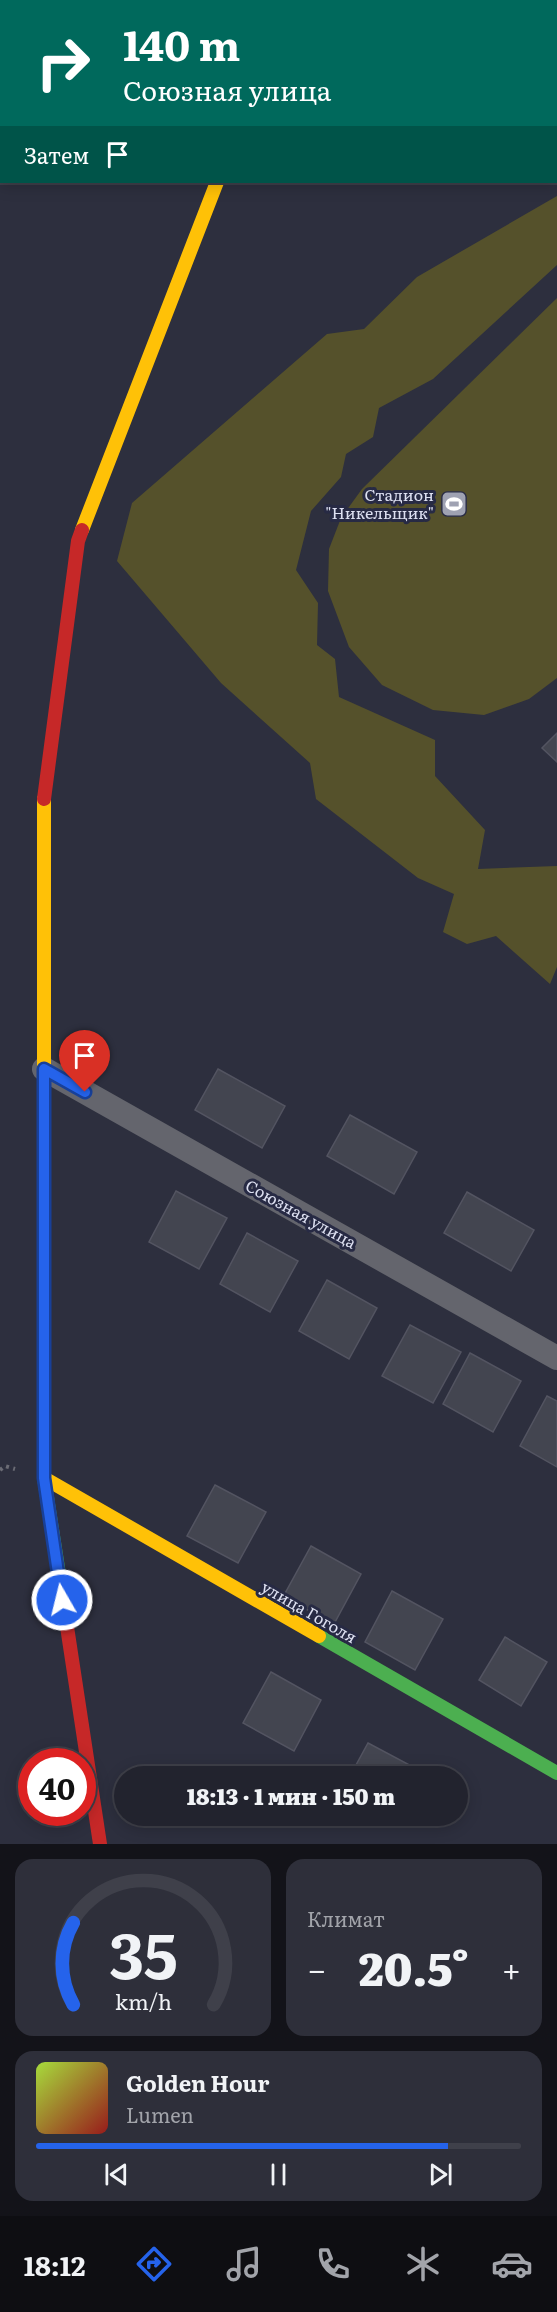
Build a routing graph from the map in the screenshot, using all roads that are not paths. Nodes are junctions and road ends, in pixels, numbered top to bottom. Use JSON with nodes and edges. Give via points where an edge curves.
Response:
{"nodes":[{"id":1,"x":217,"y":183,"type":"edge"},
{"id":2,"x":44,"y":1069,"type":"junction"},
{"id":3,"x":557,"y":1358,"type":"edge"},
{"id":4,"x":44,"y":1478,"type":"junction"},
{"id":5,"x":557,"y":1773,"type":"edge"},
{"id":6,"x":100,"y":1844,"type":"edge"}],
"edges":[{"from":1,"to":2,"type":"street","via":[[78,542],[43,807]]},
{"from":2,"to":3,"type":"street","name":"Союзная улица"},
{"from":2,"to":4,"type":"street"},
{"from":4,"to":5,"type":"street","name":"улица Гоголя"},
{"from":4,"to":6,"type":"street"}]}
